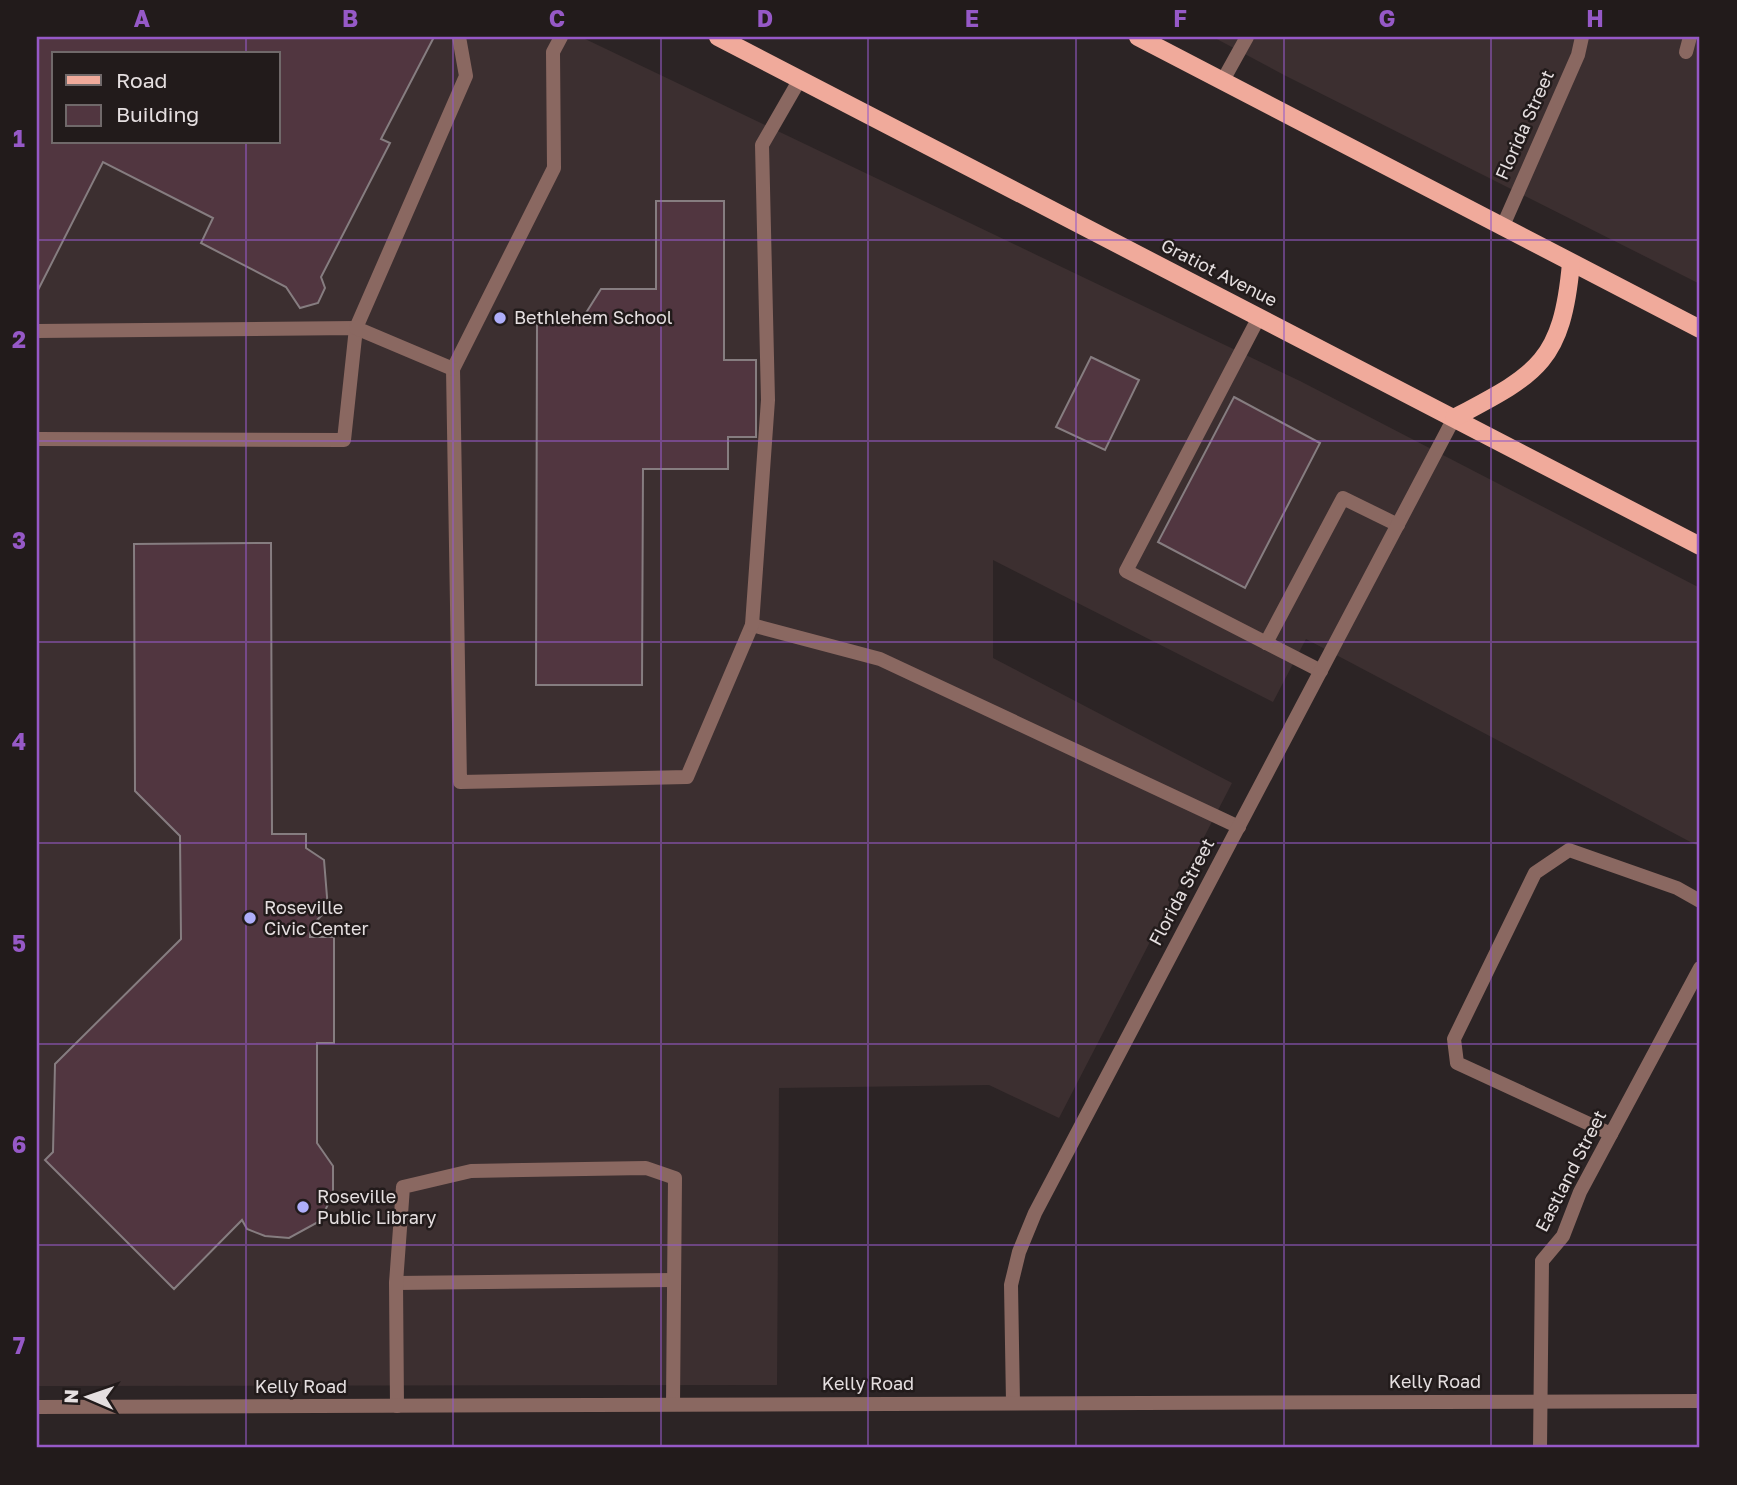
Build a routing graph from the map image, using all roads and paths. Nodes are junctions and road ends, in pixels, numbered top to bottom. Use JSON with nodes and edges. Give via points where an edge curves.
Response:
{"nodes":[{"id":1,"x":459,"y":37,"type":"edge"},
{"id":2,"x":561,"y":37,"type":"edge"},
{"id":3,"x":718,"y":37,"type":"edge"},
{"id":4,"x":1138,"y":37,"type":"edge"},
{"id":5,"x":1247,"y":37,"type":"edge"},
{"id":6,"x":1582,"y":37,"type":"edge"},
{"id":7,"x":1690,"y":37,"type":"edge"},
{"id":8,"x":1686,"y":52,"type":"dead end"},
{"id":9,"x":800,"y":79,"type":"junction"},
{"id":10,"x":1222,"y":82,"type":"junction"},
{"id":11,"x":1502,"y":228,"type":"junction"},
{"id":12,"x":1571,"y":263,"type":"junction"},
{"id":13,"x":1259,"y":317,"type":"junction"},
{"id":14,"x":356,"y":328,"type":"junction"},
{"id":15,"x":1700,"y":329,"type":"edge"},
{"id":16,"x":37,"y":331,"type":"edge"},
{"id":17,"x":453,"y":369,"type":"junction"},
{"id":18,"x":1454,"y":418,"type":"junction"},
{"id":19,"x":37,"y":439,"type":"edge"},
{"id":20,"x":1398,"y":526,"type":"junction"},
{"id":21,"x":1700,"y":546,"type":"edge"},
{"id":22,"x":752,"y":625,"type":"junction"},
{"id":23,"x":1266,"y":643,"type":"junction"},
{"id":24,"x":1321,"y":671,"type":"junction"},
{"id":25,"x":1238,"y":827,"type":"junction"},
{"id":26,"x":1700,"y":901,"type":"edge"},
{"id":27,"x":1700,"y":968,"type":"edge"},
{"id":28,"x":1611,"y":1134,"type":"junction"},
{"id":29,"x":673,"y":1280,"type":"junction"},
{"id":30,"x":396,"y":1283,"type":"junction"},
{"id":31,"x":1541,"y":1401,"type":"junction"},
{"id":32,"x":1700,"y":1401,"type":"edge"},
{"id":33,"x":1013,"y":1403,"type":"junction"},
{"id":34,"x":673,"y":1404,"type":"junction"},
{"id":35,"x":397,"y":1406,"type":"junction"},
{"id":36,"x":37,"y":1407,"type":"edge"},
{"id":37,"x":1540,"y":1448,"type":"edge"}],
"edges":[{"from":1,"to":14,"type":"street","via":[[466,76]]},
{"from":2,"to":17,"type":"street","via":[[553,52],[554,168]]},
{"from":3,"to":9,"type":"main road","name":"Gratiot Avenue"},
{"from":4,"to":10,"type":"main road"},
{"from":5,"to":10,"type":"street"},
{"from":6,"to":11,"type":"street","name":"Florida Street"},
{"from":7,"to":8,"type":"street"},
{"from":9,"to":13,"type":"main road","name":"Gratiot Avenue"},
{"from":9,"to":22,"type":"street","via":[[762,145],[768,400]]},
{"from":10,"to":11,"type":"main road"},
{"from":11,"to":12,"type":"main road"},
{"from":12,"to":15,"type":"main road"},
{"from":12,"to":18,"type":"main road","via":[[1562,325],[1551,350],[1530,373]]},
{"from":13,"to":18,"type":"main road","name":"Gratiot Avenue"},
{"from":13,"to":23,"type":"street","via":[[1126,571]]},
{"from":14,"to":16,"type":"street"},
{"from":14,"to":17,"type":"street"},
{"from":14,"to":19,"type":"street","via":[[344,440]]},
{"from":17,"to":22,"type":"street","via":[[460,782],[687,777]]},
{"from":18,"to":20,"type":"street","name":"Florida Street"},
{"from":18,"to":21,"type":"main road","name":"Gratiot Avenue"},
{"from":20,"to":23,"type":"street","via":[[1343,498]]},
{"from":20,"to":24,"type":"street","name":"Florida Street"},
{"from":22,"to":25,"type":"street","via":[[880,659]]},
{"from":23,"to":24,"type":"street"},
{"from":24,"to":25,"type":"street","name":"Florida Street"},
{"from":25,"to":33,"type":"street","name":"Florida Street","via":[[1084,1117],[1019,1252],[1011,1284]]},
{"from":26,"to":28,"type":"street","via":[[1677,888],[1569,850],[1535,873],[1454,1039],[1457,1063]]},
{"from":27,"to":28,"type":"street","name":"Eastland Street"},
{"from":28,"to":31,"type":"street","name":"Eastland Street","via":[[1563,1236],[1542,1261]]},
{"from":29,"to":30,"type":"street"},
{"from":29,"to":30,"type":"street","via":[[675,1178],[646,1168],[471,1171],[403,1187]]},
{"from":29,"to":34,"type":"street"},
{"from":30,"to":35,"type":"street"},
{"from":31,"to":32,"type":"street","name":"Kelly Road"},
{"from":31,"to":33,"type":"street","name":"Kelly Road"},
{"from":31,"to":37,"type":"street","name":"Eastland Street"},
{"from":33,"to":34,"type":"street","name":"Kelly Road"},
{"from":34,"to":35,"type":"street","name":"Kelly Road"},
{"from":35,"to":36,"type":"street","name":"Kelly Road"}]}
